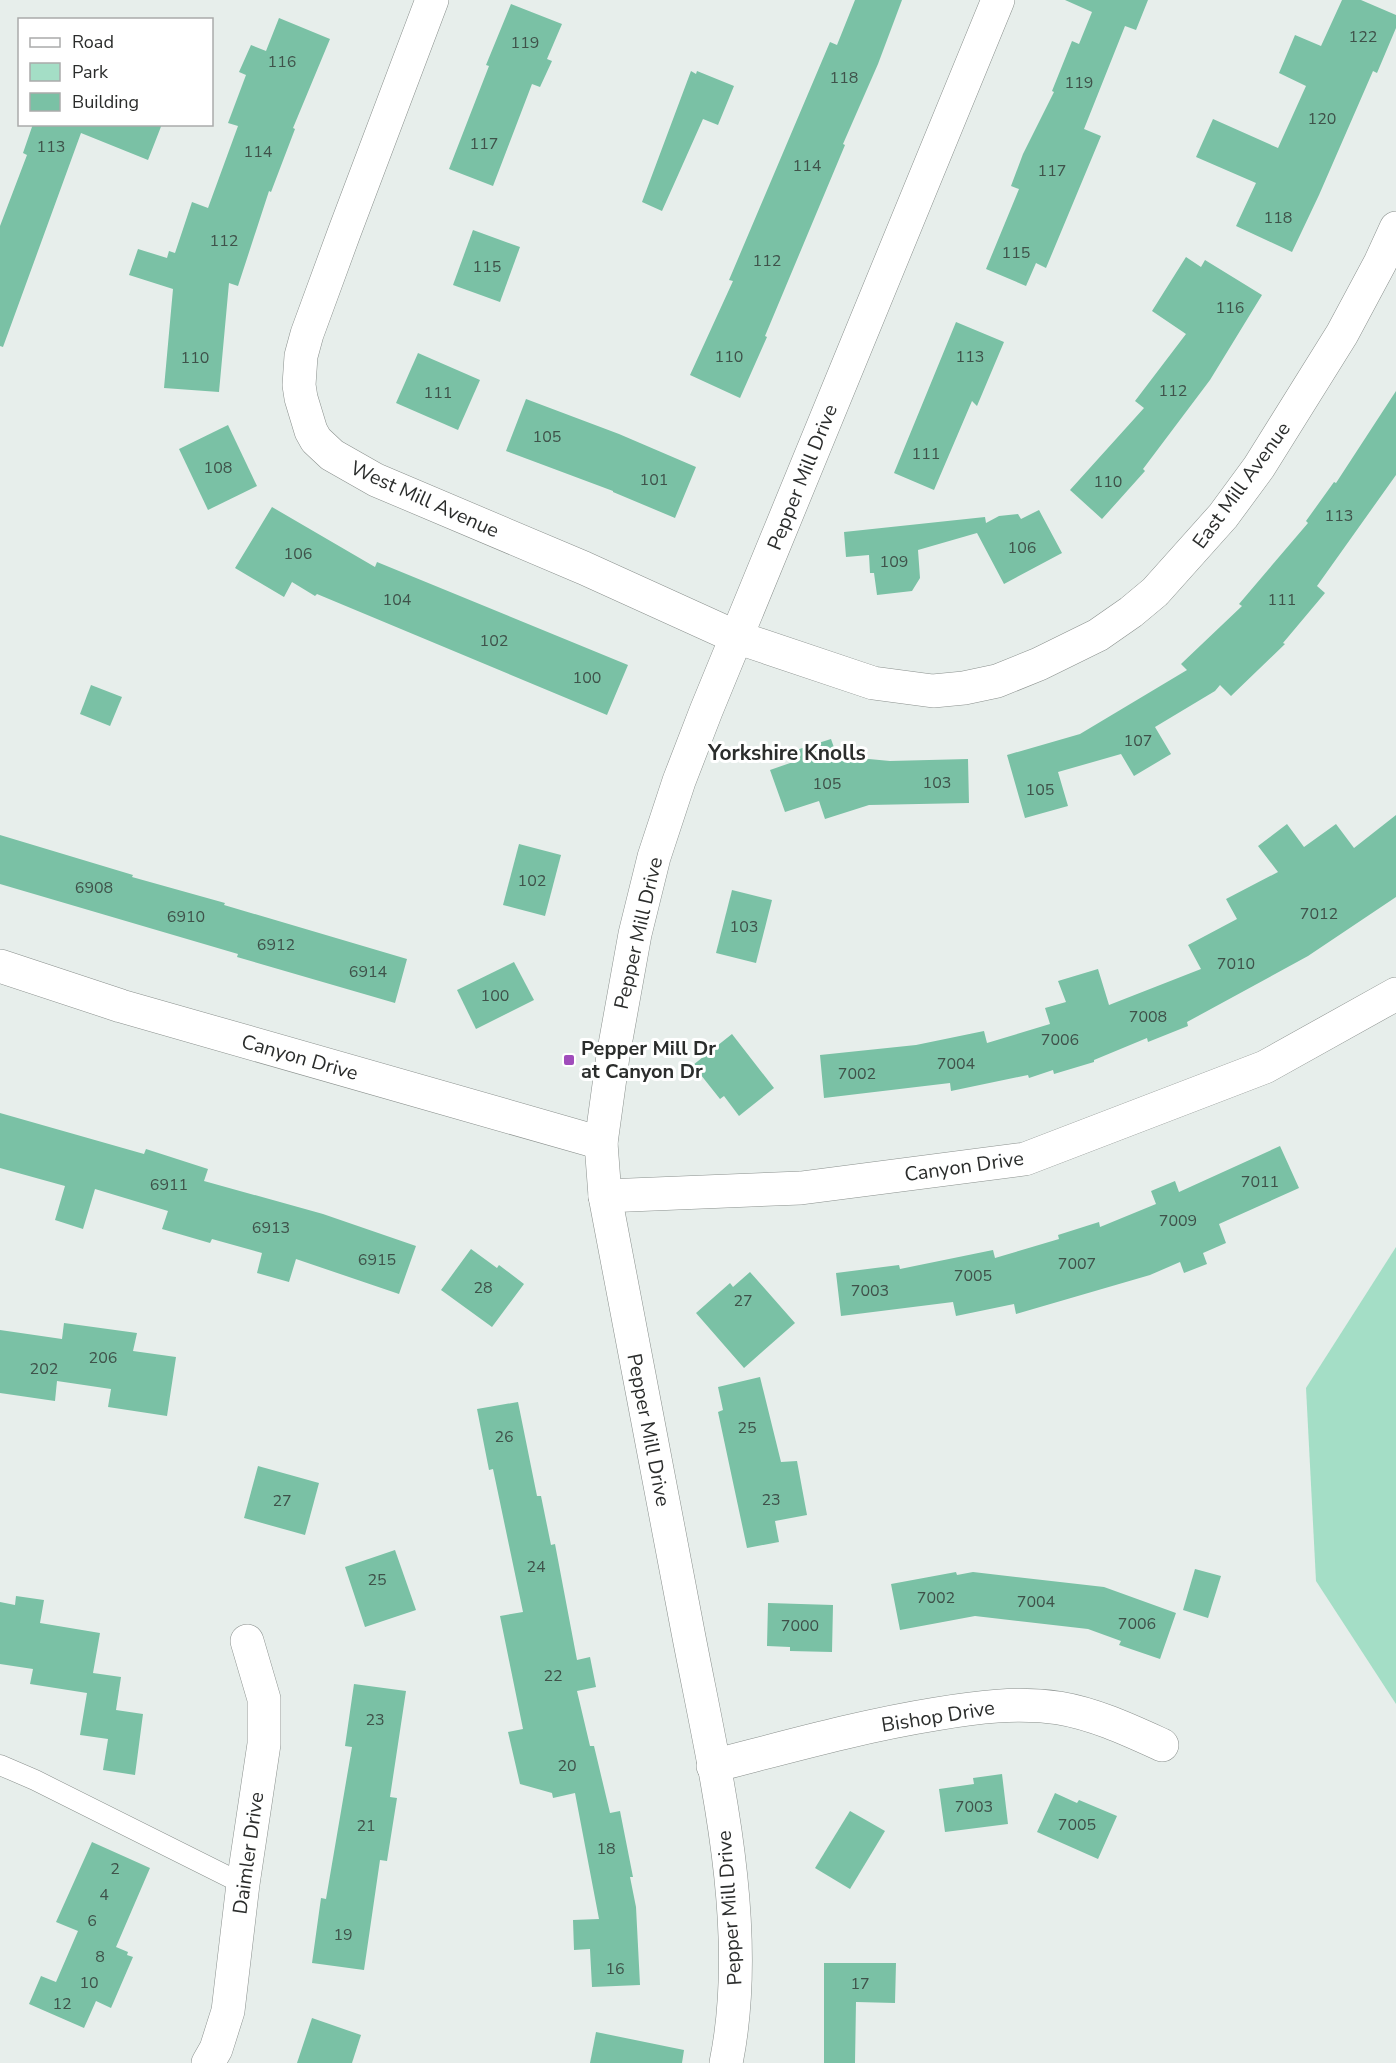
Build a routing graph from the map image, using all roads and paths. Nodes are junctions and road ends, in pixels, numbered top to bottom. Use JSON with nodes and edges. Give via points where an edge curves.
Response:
{"nodes":[{"id":1,"x":432,"y":0,"type":"edge"},
{"id":2,"x":998,"y":0,"type":"edge"},
{"id":3,"x":1396,"y":228,"type":"edge"},
{"id":4,"x":736,"y":637,"type":"junction"},
{"id":5,"x":0,"y":966,"type":"edge"},
{"id":6,"x":1396,"y":994,"type":"edge"},
{"id":7,"x":601,"y":1143,"type":"junction"},
{"id":8,"x":605,"y":1196,"type":"junction"},
{"id":9,"x":247,"y":1641,"type":"dead end"},
{"id":10,"x":1161,"y":1745,"type":"dead end"},
{"id":11,"x":0,"y":1765,"type":"edge"},
{"id":12,"x":713,"y":1766,"type":"junction"},
{"id":13,"x":243,"y":1884,"type":"junction"},
{"id":14,"x":208,"y":2063,"type":"edge"},
{"id":15,"x":726,"y":2063,"type":"edge"}],
"edges":[{"from":1,"to":4,"type":"street","name":"West Mill Avenue","via":[[307,334],[299,385],[311,431],[332,455],[376,480]]},
{"from":2,"to":4,"type":"street","name":"Pepper Mill Drive"},
{"from":3,"to":4,"type":"street","name":"East Mill Avenue","via":[[1342,334],[1223,516],[1155,592],[1098,635],[997,681],[933,691],[873,683]]},
{"from":4,"to":7,"type":"street","name":"Pepper Mill Drive","via":[[679,781],[654,857],[624,991]]},
{"from":5,"to":7,"type":"street","name":"Canyon Drive","via":[[121,1006]]},
{"from":6,"to":8,"type":"street","name":"Canyon Drive","via":[[1265,1067],[1025,1159],[801,1188]]},
{"from":7,"to":8,"type":"street","name":"Pepper Mill Drive"},
{"from":8,"to":12,"type":"street","name":"Pepper Mill Drive"},
{"from":9,"to":13,"type":"street","name":"Daimler Drive","via":[[264,1699],[265,1722]]},
{"from":10,"to":12,"type":"street","name":"Bishop Drive","via":[[1120,1725],[1087,1715],[1011,1705],[891,1721]]},
{"from":11,"to":13,"type":"lane"},
{"from":12,"to":15,"type":"street","name":"Pepper Mill Drive","via":[[724,1821],[734,1930],[735,1992]]},
{"from":13,"to":14,"type":"street","name":"Daimler Drive","via":[[228,2011]]}]}
